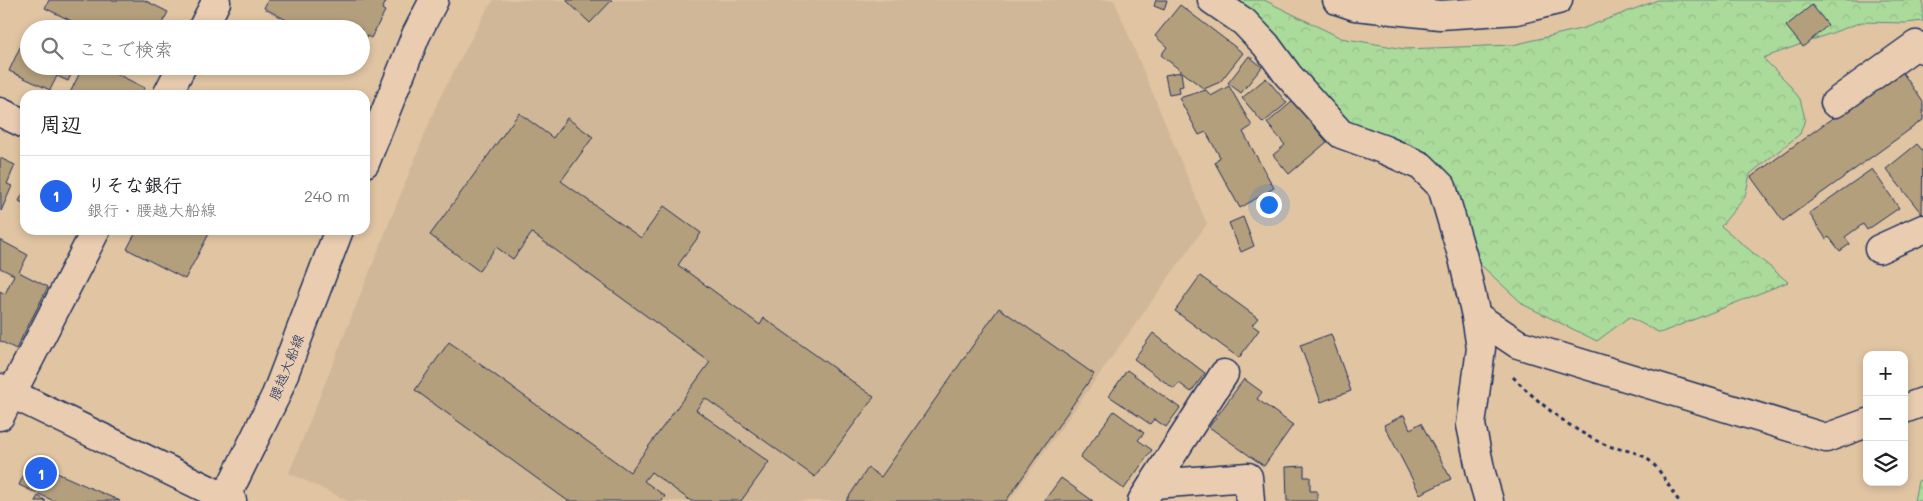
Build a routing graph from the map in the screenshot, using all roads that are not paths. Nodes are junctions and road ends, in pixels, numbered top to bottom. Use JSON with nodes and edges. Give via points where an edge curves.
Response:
{"nodes":[{"id":1,"x":216,"y":0,"type":"edge"},
{"id":2,"x":433,"y":0,"type":"edge"},
{"id":3,"x":1212,"y":0,"type":"edge"},
{"id":4,"x":1337,"y":0,"type":"edge"},
{"id":5,"x":1558,"y":0,"type":"edge"},
{"id":6,"x":207,"y":20,"type":"edge"},
{"id":7,"x":1923,"y":49,"type":"edge"},
{"id":8,"x":177,"y":75,"type":"edge"},
{"id":9,"x":170,"y":90,"type":"edge"},
{"id":10,"x":1835,"y":103,"type":"dead end"},
{"id":11,"x":0,"y":112,"type":"edge"},
{"id":12,"x":20,"y":122,"type":"edge"},
{"id":13,"x":370,"y":151,"type":"edge"},
{"id":14,"x":1923,"y":229,"type":"edge"},
{"id":15,"x":93,"y":235,"type":"edge"},
{"id":16,"x":337,"y":235,"type":"edge"},
{"id":17,"x":1879,"y":249,"type":"dead end"},
{"id":18,"x":1476,"y":316,"type":"junction"},
{"id":19,"x":1224,"y":374,"type":"dead end"},
{"id":20,"x":4,"y":399,"type":"edge"},
{"id":21,"x":1923,"y":402,"type":"edge"},
{"id":22,"x":1908,"y":408,"type":"edge"},
{"id":23,"x":1863,"y":424,"type":"edge"},
{"id":24,"x":1148,"y":493,"type":"edge"},
{"id":25,"x":227,"y":500,"type":"edge"},
{"id":26,"x":1250,"y":501,"type":"edge"},
{"id":27,"x":1489,"y":501,"type":"edge"}],
"edges":[{"from":1,"to":6,"type":"street"},
{"from":2,"to":13,"type":"street"},
{"from":3,"to":18,"type":"street","via":[[1249,27],[1341,134],[1421,166],[1442,187]]},
{"from":4,"to":5,"type":"street","via":[[1355,6],[1440,14],[1517,10]]},
{"from":7,"to":10,"type":"street","via":[[1916,45]]},
{"from":8,"to":9,"type":"street"},
{"from":11,"to":12,"type":"street"},
{"from":14,"to":17,"type":"street"},
{"from":15,"to":20,"type":"street"},
{"from":16,"to":25,"type":"street","name":"腰越大船線","via":[[276,395]]},
{"from":18,"to":23,"type":"street","via":[[1518,344],[1826,438]]},
{"from":18,"to":27,"type":"street","via":[[1481,348],[1471,425]]},
{"from":19,"to":24,"type":"street"},
{"from":20,"to":25,"type":"street"},
{"from":21,"to":22,"type":"street"},
{"from":24,"to":26,"type":"street","via":[[1248,477]]}]}
